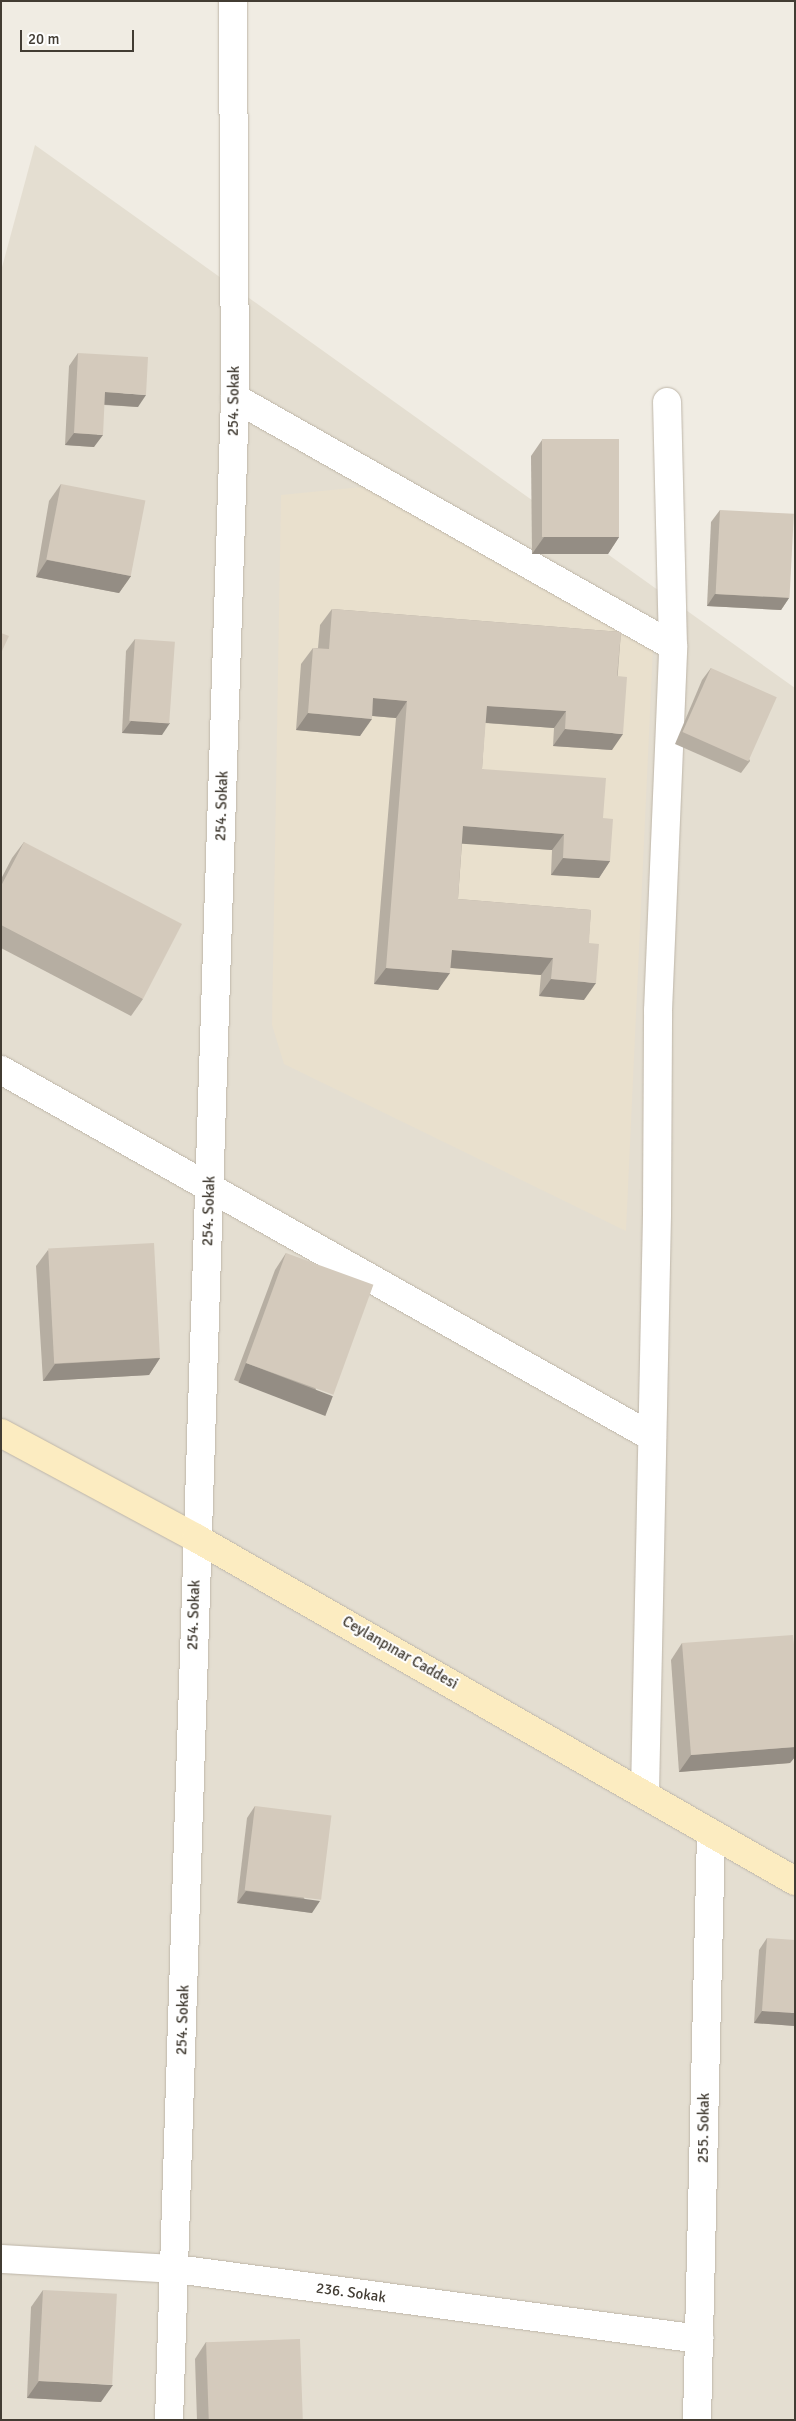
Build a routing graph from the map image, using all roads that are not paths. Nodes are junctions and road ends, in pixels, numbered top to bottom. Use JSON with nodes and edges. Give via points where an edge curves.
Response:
{"nodes":[{"id":1,"x":233,"y":1,"type":"edge"},
{"id":2,"x":235,"y":398,"type":"junction"},
{"id":3,"x":667,"y":402,"type":"dead end"},
{"id":4,"x":673,"y":646,"type":"junction"},
{"id":5,"x":1,"y":1070,"type":"edge"},
{"id":6,"x":210,"y":1190,"type":"junction"},
{"id":7,"x":1,"y":1433,"type":"edge"},
{"id":8,"x":652,"y":1437,"type":"junction"},
{"id":9,"x":196,"y":1538,"type":"junction"},
{"id":10,"x":645,"y":1793,"type":"junction"},
{"id":11,"x":711,"y":1836,"type":"junction"},
{"id":12,"x":795,"y":1881,"type":"edge"},
{"id":13,"x":1,"y":2259,"type":"edge"},
{"id":14,"x":176,"y":2270,"type":"junction"},
{"id":15,"x":699,"y":2340,"type":"junction"},
{"id":16,"x":169,"y":2420,"type":"edge"},
{"id":17,"x":697,"y":2420,"type":"edge"}],
"edges":[{"from":1,"to":2,"type":"street","name":"254. Sokak"},
{"from":2,"to":4,"type":"street"},
{"from":2,"to":6,"type":"street","name":"254. Sokak"},
{"from":3,"to":4,"type":"street"},
{"from":4,"to":8,"type":"street","via":[[658,1011]]},
{"from":5,"to":6,"type":"street"},
{"from":6,"to":8,"type":"street"},
{"from":6,"to":9,"type":"street","name":"254. Sokak"},
{"from":7,"to":9,"type":"main road","name":"Ceylanpınar Caddesi"},
{"from":8,"to":10,"type":"street"},
{"from":9,"to":10,"type":"main road","name":"Ceylanpınar Caddesi"},
{"from":9,"to":14,"type":"street","name":"254. Sokak"},
{"from":10,"to":11,"type":"main road","name":"Ceylanpınar Caddesi"},
{"from":11,"to":12,"type":"main road","name":"Ceylanpınar Caddesi"},
{"from":11,"to":15,"type":"street","name":"255. Sokak"},
{"from":13,"to":14,"type":"street","name":"236. Sokak"},
{"from":14,"to":15,"type":"street","name":"236. Sokak"},
{"from":14,"to":16,"type":"street","name":"254. Sokak"},
{"from":15,"to":17,"type":"street","name":"255. Sokak"}]}
